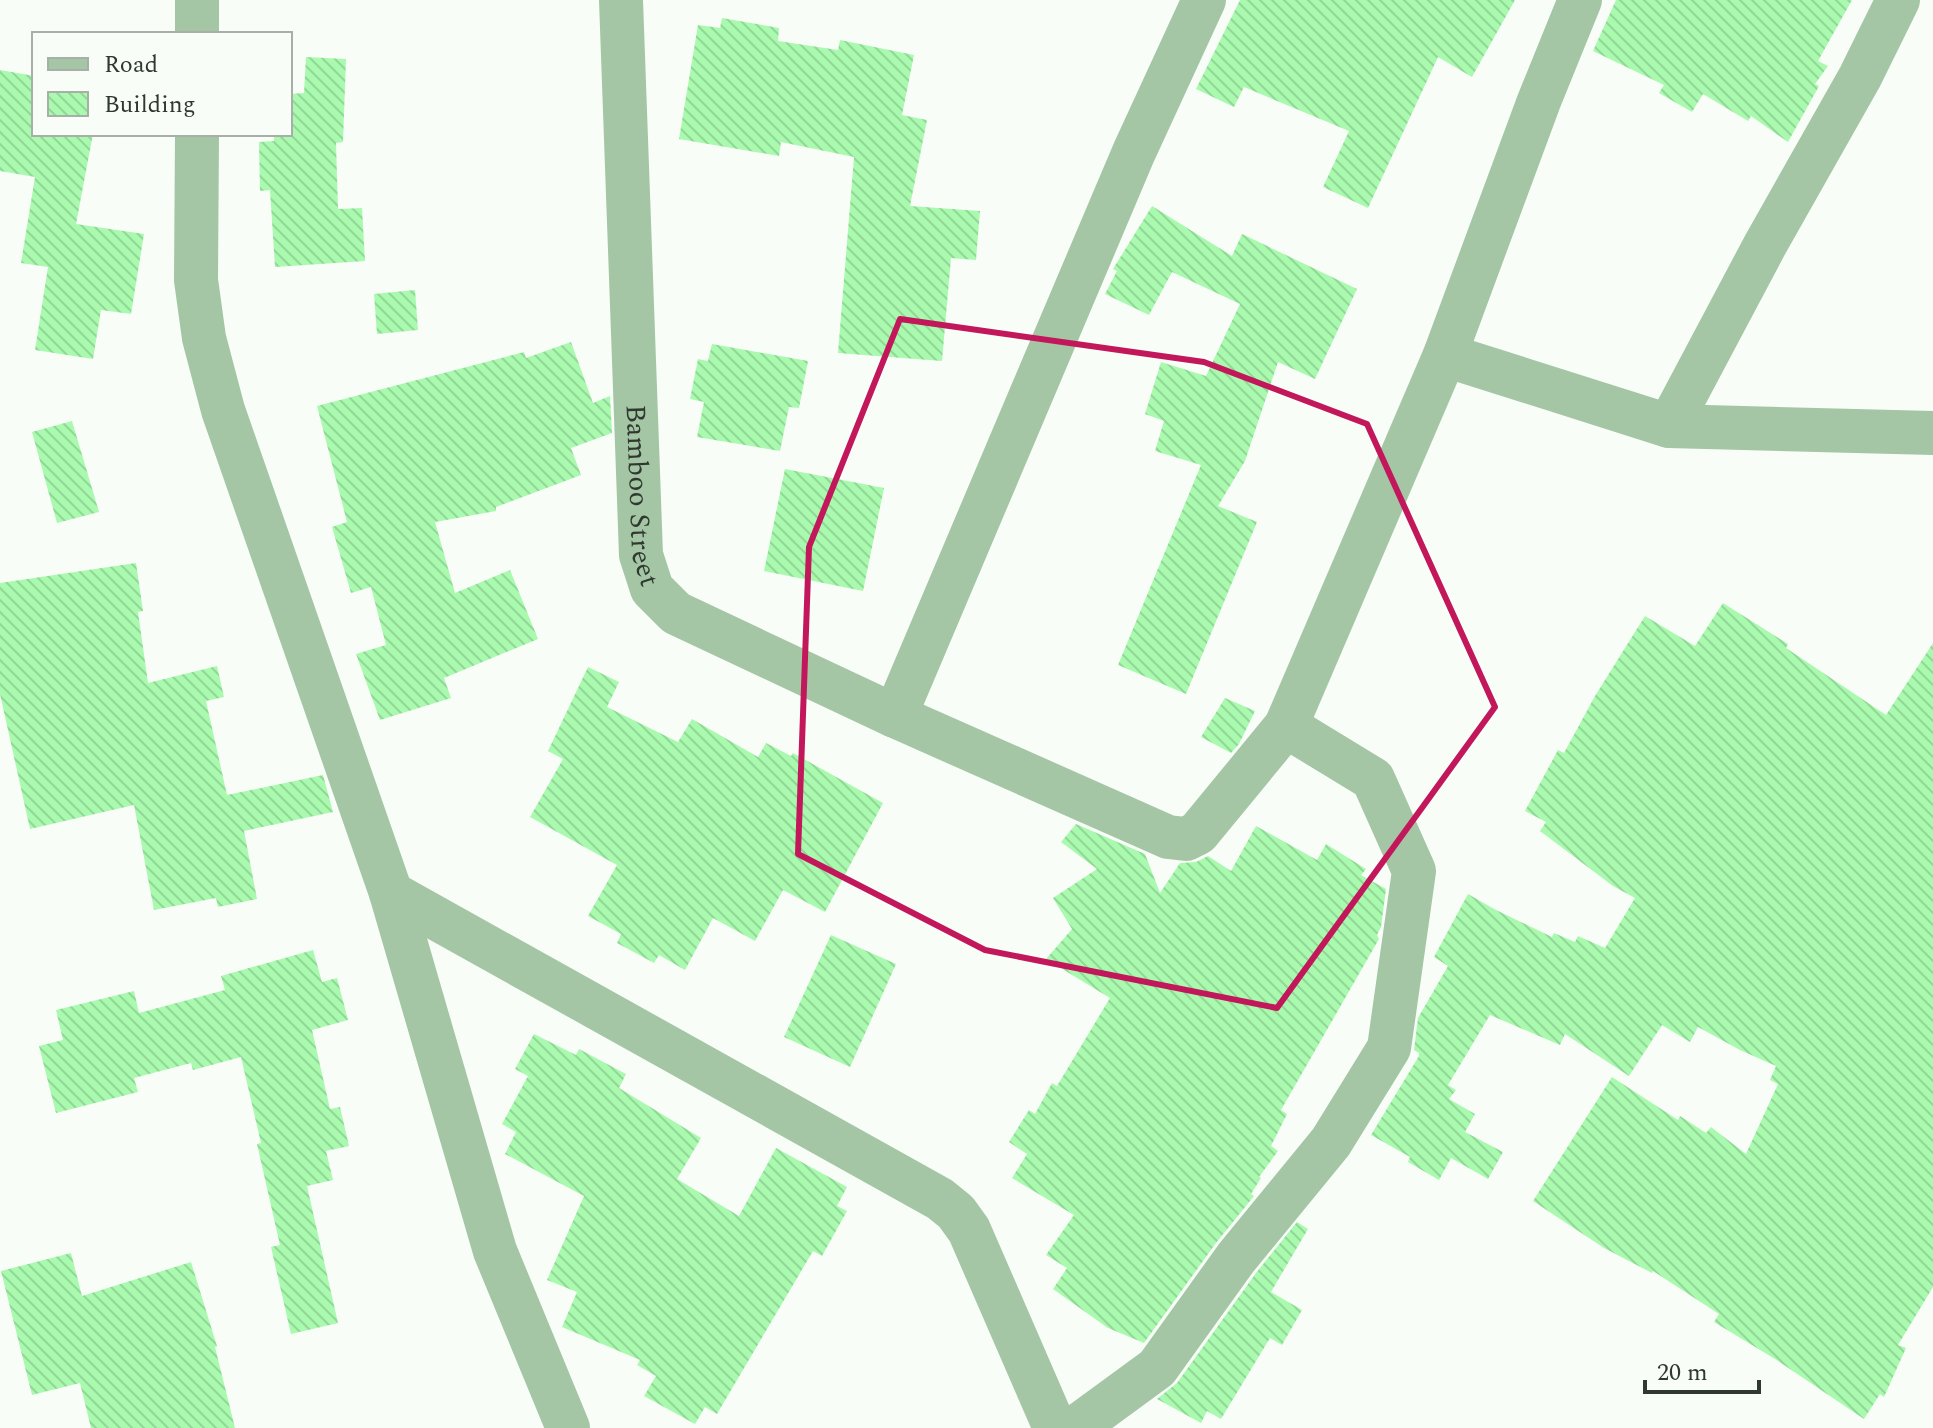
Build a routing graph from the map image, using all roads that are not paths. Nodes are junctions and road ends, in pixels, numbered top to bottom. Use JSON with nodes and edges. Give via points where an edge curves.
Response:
{"nodes":[{"id":1,"x":197,"y":0,"type":"edge"},
{"id":2,"x":621,"y":0,"type":"edge"},
{"id":3,"x":1204,"y":0,"type":"edge"},
{"id":4,"x":1580,"y":0,"type":"edge"},
{"id":5,"x":1898,"y":0,"type":"edge"},
{"id":6,"x":197,"y":32,"type":"edge"},
{"id":7,"x":197,"y":136,"type":"edge"},
{"id":8,"x":1445,"y":355,"type":"junction"},
{"id":9,"x":1669,"y":426,"type":"junction"},
{"id":10,"x":1933,"y":433,"type":"edge"},
{"id":11,"x":895,"y":716,"type":"junction"},
{"id":12,"x":1286,"y":726,"type":"junction"},
{"id":13,"x":391,"y":893,"type":"junction"},
{"id":14,"x":568,"y":1428,"type":"edge"},
{"id":15,"x":1055,"y":1428,"type":"edge"},
{"id":16,"x":1075,"y":1428,"type":"edge"}],
"edges":[{"from":1,"to":6,"type":"street"},
{"from":2,"to":11,"type":"street","name":"Bamboo Street","via":[[641,555],[652,589],[676,613]]},
{"from":3,"to":11,"type":"street","via":[[1134,152]]},
{"from":4,"to":8,"type":"street"},
{"from":5,"to":9,"type":"street"},
{"from":7,"to":13,"type":"street","via":[[196,280],[204,338],[223,410]]},
{"from":8,"to":9,"type":"street"},
{"from":8,"to":12,"type":"street"},
{"from":9,"to":10,"type":"street"},
{"from":11,"to":12,"type":"street","name":"Bamboo Street","via":[[1168,837],[1186,839],[1198,833]]},
{"from":12,"to":16,"type":"street","via":[[1373,779],[1414,871],[1389,1048],[1331,1142],[1236,1258],[1157,1368]]},
{"from":13,"to":14,"type":"street","via":[[495,1251]]},
{"from":13,"to":15,"type":"street","via":[[940,1199],[969,1230]]}]}
